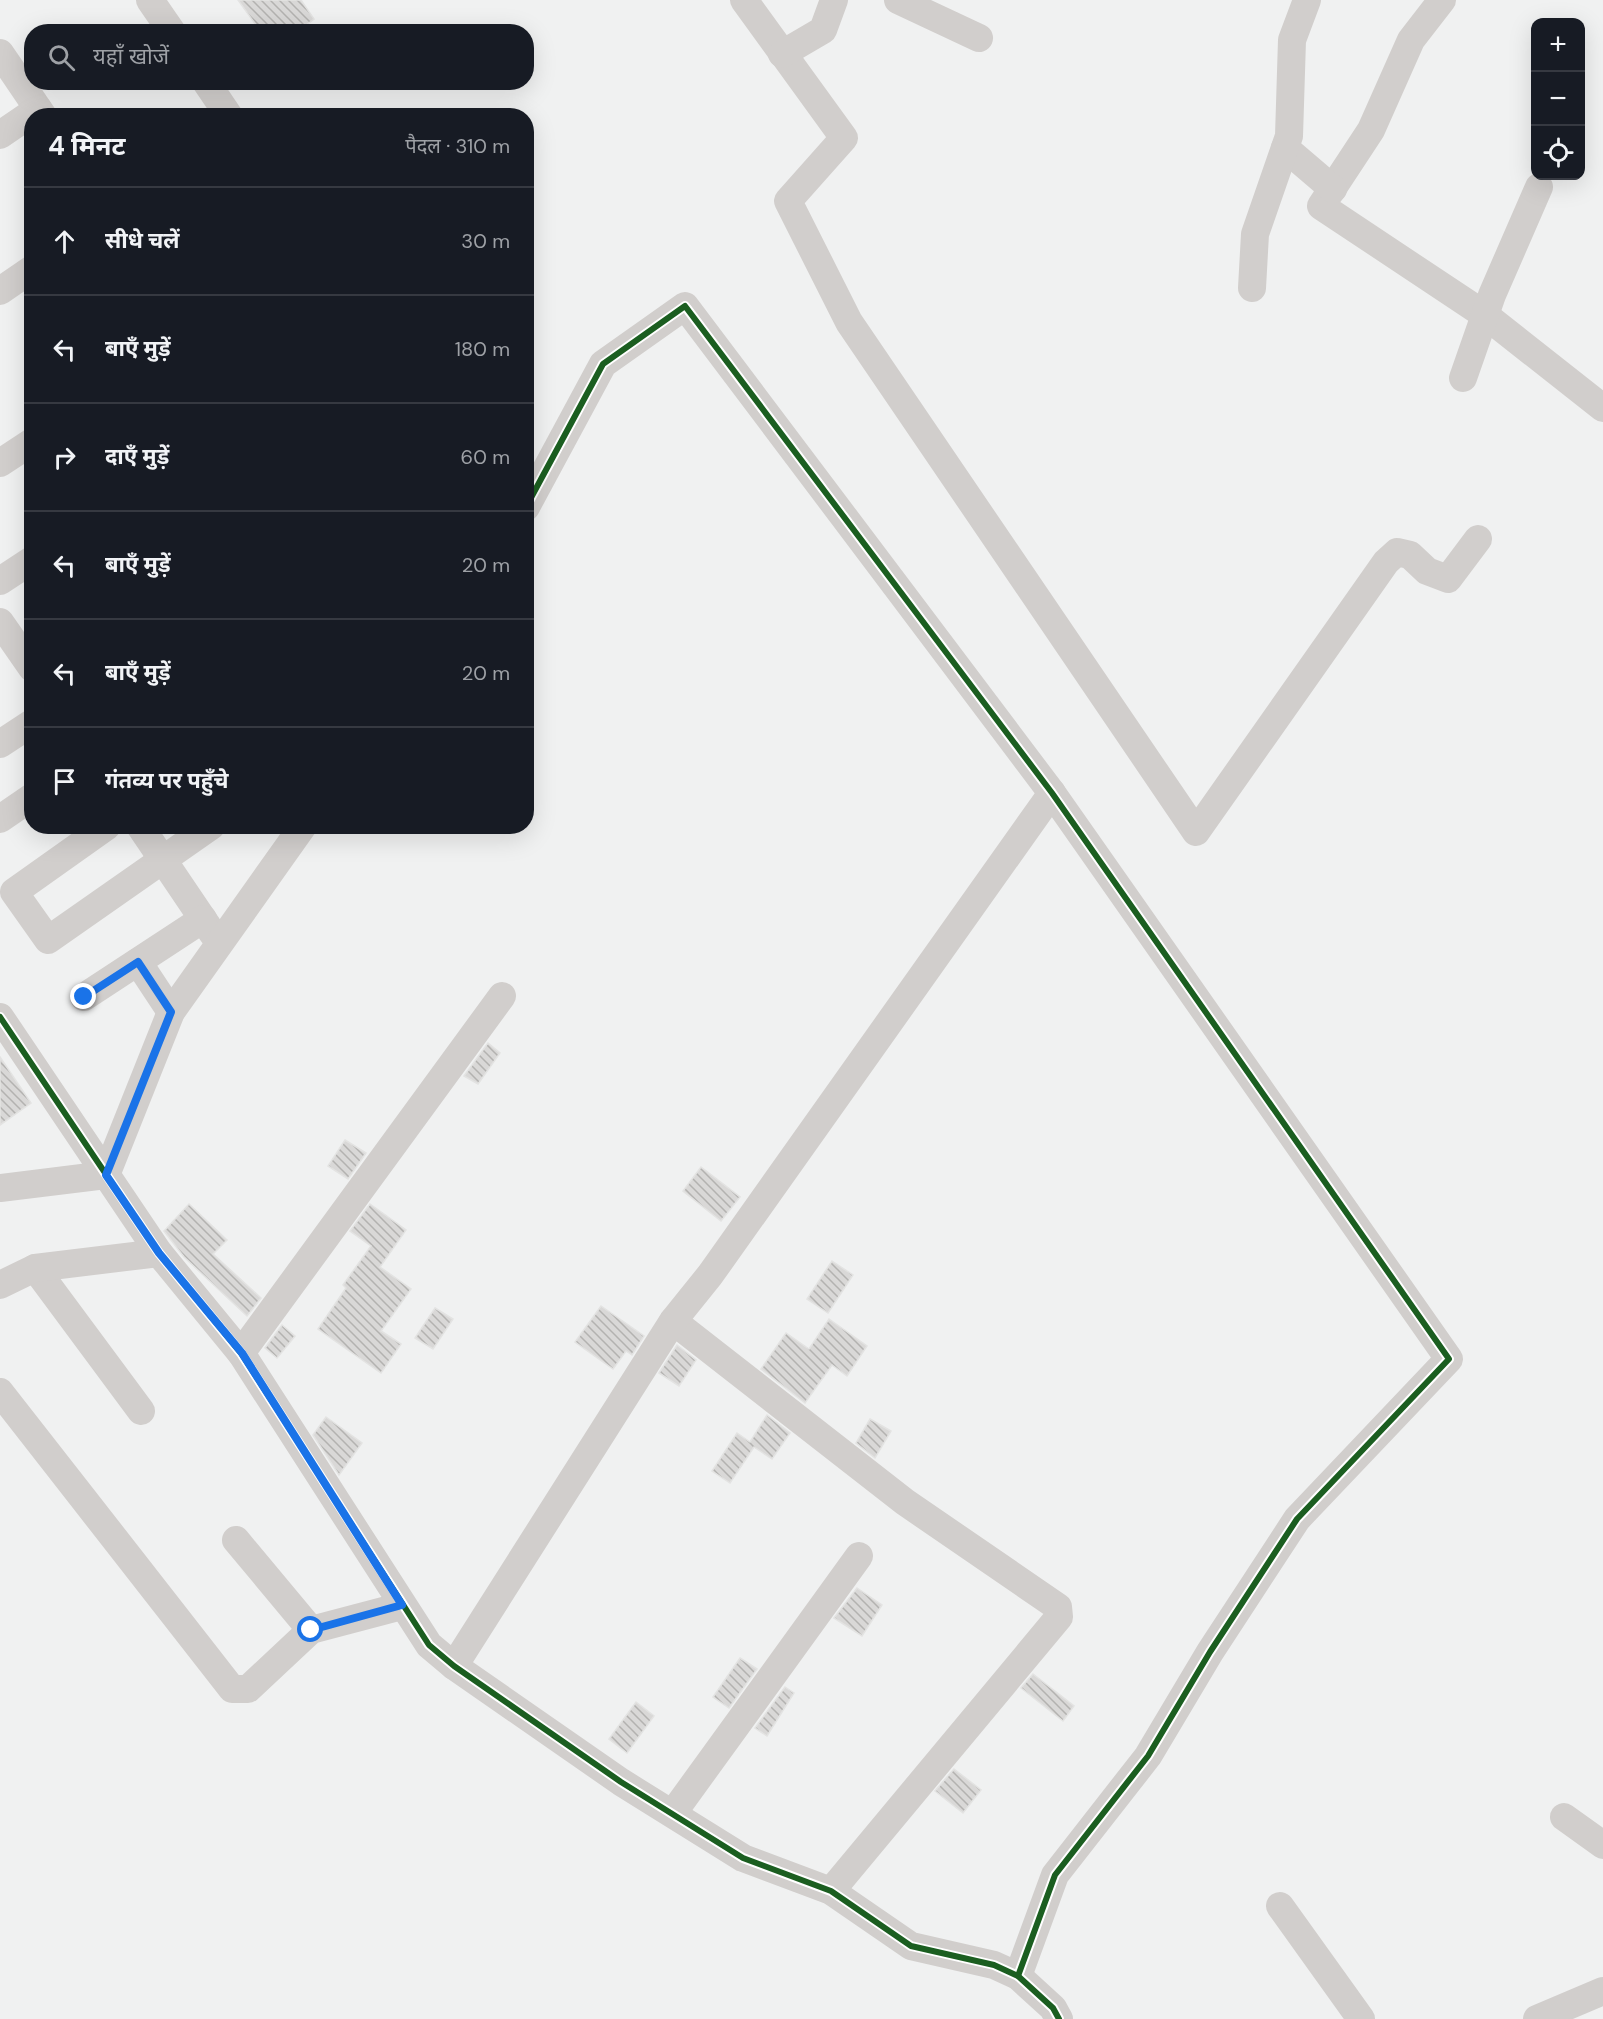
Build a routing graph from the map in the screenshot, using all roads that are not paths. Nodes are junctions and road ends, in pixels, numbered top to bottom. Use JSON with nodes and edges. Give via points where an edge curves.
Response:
{"nodes":[{"id":1,"x":150,"y":0,"type":"edge"},
{"id":2,"x":744,"y":0,"type":"edge"},
{"id":3,"x":834,"y":0,"type":"edge"},
{"id":4,"x":898,"y":0,"type":"edge"},
{"id":5,"x":1307,"y":0,"type":"edge"},
{"id":6,"x":1442,"y":0,"type":"edge"},
{"id":7,"x":166,"y":24,"type":"edge"},
{"id":8,"x":979,"y":38,"type":"dead end"},
{"id":9,"x":0,"y":53,"type":"edge"},
{"id":10,"x":782,"y":54,"type":"junction"},
{"id":11,"x":24,"y":88,"type":"edge"},
{"id":12,"x":26,"y":90,"type":"edge"},
{"id":13,"x":211,"y":90,"type":"edge"},
{"id":14,"x":38,"y":108,"type":"edge"},
{"id":15,"x":224,"y":108,"type":"edge"},
{"id":16,"x":24,"y":122,"type":"edge"},
{"id":17,"x":0,"y":135,"type":"edge"},
{"id":18,"x":1285,"y":148,"type":"junction"},
{"id":19,"x":1539,"y":187,"type":"dead end"},
{"id":20,"x":1333,"y":189,"type":"junction"},
{"id":21,"x":24,"y":274,"type":"edge"},
{"id":22,"x":1252,"y":288,"type":"dead end"},
{"id":23,"x":0,"y":291,"type":"edge"},
{"id":24,"x":1485,"y":315,"type":"junction"},
{"id":25,"x":1463,"y":378,"type":"dead end"},
{"id":26,"x":1603,"y":408,"type":"edge"},
{"id":27,"x":24,"y":447,"type":"edge"},
{"id":28,"x":0,"y":463,"type":"edge"},
{"id":29,"x":534,"y":492,"type":"edge"},
{"id":30,"x":1478,"y":539,"type":"dead end"},
{"id":31,"x":24,"y":565,"type":"edge"},
{"id":32,"x":0,"y":581,"type":"edge"},
{"id":33,"x":0,"y":622,"type":"edge"},
{"id":34,"x":20,"y":654,"type":"edge"},
{"id":35,"x":24,"y":728,"type":"edge"},
{"id":36,"x":0,"y":744,"type":"edge"},
{"id":37,"x":1052,"y":793,"type":"junction"},
{"id":38,"x":24,"y":802,"type":"edge"},
{"id":39,"x":0,"y":819,"type":"edge"},
{"id":40,"x":96,"y":834,"type":"edge"},
{"id":41,"x":145,"y":834,"type":"edge"},
{"id":42,"x":200,"y":834,"type":"edge"},
{"id":43,"x":297,"y":834,"type":"edge"},
{"id":44,"x":163,"y":860,"type":"junction"},
{"id":45,"x":203,"y":919,"type":"junction"},
{"id":46,"x":220,"y":944,"type":"junction"},
{"id":47,"x":138,"y":962,"type":"junction"},
{"id":48,"x":502,"y":996,"type":"dead end"},
{"id":49,"x":84,"y":997,"type":"dead end"},
{"id":50,"x":171,"y":1012,"type":"junction"},
{"id":51,"x":0,"y":1017,"type":"edge"},
{"id":52,"x":106,"y":1175,"type":"junction"},
{"id":53,"x":0,"y":1188,"type":"edge"},
{"id":54,"x":159,"y":1253,"type":"junction"},
{"id":55,"x":34,"y":1268,"type":"junction"},
{"id":56,"x":0,"y":1285,"type":"edge"},
{"id":57,"x":673,"y":1322,"type":"junction"},
{"id":58,"x":242,"y":1353,"type":"junction"},
{"id":59,"x":0,"y":1392,"type":"edge"},
{"id":60,"x":141,"y":1411,"type":"dead end"},
{"id":61,"x":236,"y":1540,"type":"dead end"},
{"id":62,"x":859,"y":1556,"type":"dead end"},
{"id":63,"x":402,"y":1605,"type":"junction"},
{"id":64,"x":311,"y":1630,"type":"junction"},
{"id":65,"x":454,"y":1666,"type":"junction"},
{"id":66,"x":673,"y":1814,"type":"junction"},
{"id":67,"x":1564,"y":1817,"type":"dead end"},
{"id":68,"x":1603,"y":1845,"type":"edge"},
{"id":69,"x":831,"y":1892,"type":"junction"},
{"id":70,"x":1280,"y":1906,"type":"dead end"},
{"id":71,"x":1018,"y":1976,"type":"junction"},
{"id":72,"x":1597,"y":2002,"type":"edge"},
{"id":73,"x":1059,"y":2019,"type":"edge"},
{"id":74,"x":1361,"y":2019,"type":"edge"},
{"id":75,"x":1537,"y":2019,"type":"edge"}],
"edges":[{"from":1,"to":7,"type":"street"},
{"from":2,"to":10,"type":"street"},
{"from":3,"to":10,"type":"street","via":[[823,30]]},
{"from":4,"to":8,"type":"street"},
{"from":5,"to":18,"type":"street","via":[[1292,40],[1289,136]]},
{"from":6,"to":20,"type":"street","via":[[1411,40],[1371,130]]},
{"from":9,"to":11,"type":"street"},
{"from":10,"to":30,"type":"street","via":[[844,138],[788,201],[849,322],[1196,832],[1386,562],[1397,552],[1410,555],[1427,572],[1448,579]]},
{"from":12,"to":14,"type":"street"},
{"from":13,"to":15,"type":"street"},
{"from":16,"to":17,"type":"street"},
{"from":18,"to":20,"type":"street"},
{"from":18,"to":22,"type":"street","via":[[1255,234]]},
{"from":19,"to":24,"type":"street"},
{"from":20,"to":24,"type":"street","via":[[1321,206]]},
{"from":21,"to":23,"type":"street"},
{"from":24,"to":25,"type":"street"},
{"from":24,"to":26,"type":"street"},
{"from":27,"to":28,"type":"street"},
{"from":29,"to":37,"type":"street","via":[[603,364],[685,306]]},
{"from":31,"to":32,"type":"street"},
{"from":33,"to":34,"type":"street"},
{"from":35,"to":36,"type":"street"},
{"from":37,"to":57,"type":"street"},
{"from":37,"to":71,"type":"street","via":[[1449,1359],[1297,1519],[1148,1756],[1055,1875]]},
{"from":38,"to":39,"type":"street"},
{"from":40,"to":44,"type":"street","via":[[14,892],[48,940]]},
{"from":41,"to":44,"type":"street"},
{"from":42,"to":44,"type":"street"},
{"from":43,"to":46,"type":"street"},
{"from":44,"to":45,"type":"street"},
{"from":45,"to":46,"type":"street"},
{"from":45,"to":47,"type":"street"},
{"from":46,"to":50,"type":"street"},
{"from":47,"to":49,"type":"street"},
{"from":47,"to":50,"type":"street"},
{"from":48,"to":58,"type":"street"},
{"from":50,"to":52,"type":"street"},
{"from":51,"to":52,"type":"street"},
{"from":52,"to":53,"type":"street"},
{"from":52,"to":54,"type":"street"},
{"from":54,"to":55,"type":"street"},
{"from":54,"to":58,"type":"street"},
{"from":55,"to":56,"type":"street"},
{"from":55,"to":60,"type":"street"},
{"from":57,"to":65,"type":"street"},
{"from":57,"to":69,"type":"street","via":[[905,1502],[1058,1607],[1059,1617]]},
{"from":58,"to":63,"type":"street"},
{"from":59,"to":64,"type":"street","via":[[232,1689],[248,1689]]},
{"from":61,"to":64,"type":"street"},
{"from":62,"to":66,"type":"street"},
{"from":63,"to":64,"type":"street"},
{"from":63,"to":65,"type":"street","via":[[429,1645]]},
{"from":65,"to":66,"type":"street"},
{"from":66,"to":69,"type":"street","via":[[743,1858]]},
{"from":67,"to":68,"type":"street"},
{"from":69,"to":71,"type":"street","via":[[911,1947],[994,1965]]},
{"from":70,"to":74,"type":"street"},
{"from":71,"to":73,"type":"street","via":[[1053,2008]]},
{"from":72,"to":75,"type":"street"}]}
